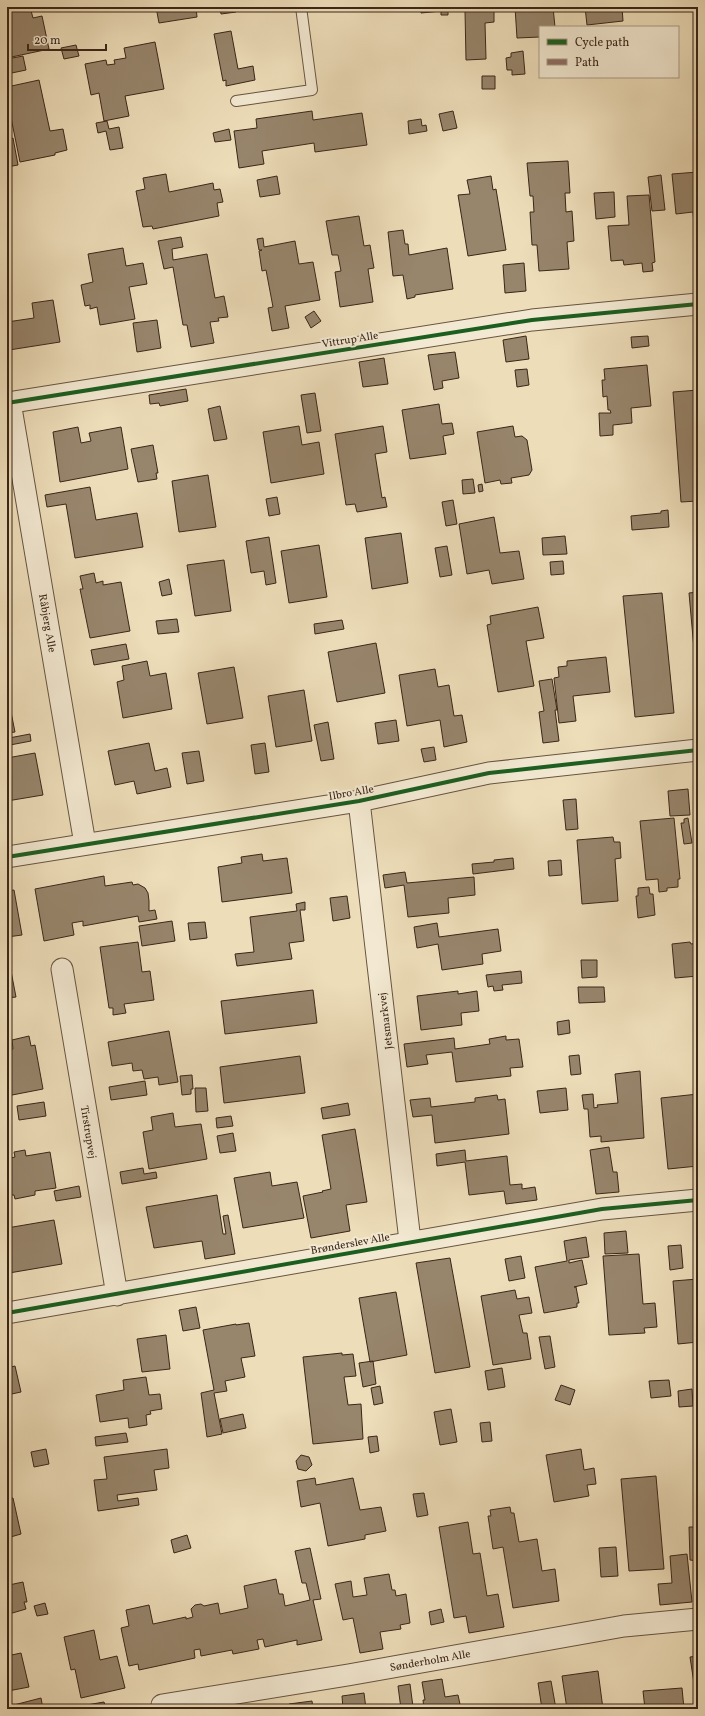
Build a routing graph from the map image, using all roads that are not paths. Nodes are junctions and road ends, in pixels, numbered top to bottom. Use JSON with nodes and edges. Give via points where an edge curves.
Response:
{"nodes":[{"id":1,"x":301,"y":7,"type":"edge"},
{"id":2,"x":236,"y":101,"type":"dead end"},
{"id":3,"x":698,"y":304,"type":"edge"},
{"id":4,"x":9,"y":402,"type":"edge"},
{"id":5,"x":698,"y":750,"type":"edge"},
{"id":6,"x":359,"y":801,"type":"junction"},
{"id":7,"x":85,"y":844,"type":"junction"},
{"id":8,"x":7,"y":857,"type":"edge"},
{"id":9,"x":62,"y":969,"type":"dead end"},
{"id":10,"x":698,"y":1200,"type":"edge"},
{"id":11,"x":410,"y":1242,"type":"junction"},
{"id":12,"x":117,"y":1294,"type":"junction"},
{"id":13,"x":7,"y":1313,"type":"edge"},
{"id":14,"x":698,"y":1619,"type":"edge"},
{"id":15,"x":162,"y":1705,"type":"dead end"}],
"edges":[{"from":1,"to":2,"type":"lane","via":[[312,90]]},
{"from":3,"to":4,"type":"street","name":"Vittrup Alle","via":[[532,320]]},
{"from":4,"to":7,"type":"street","name":"Råbjerg Alle"},
{"from":5,"to":6,"type":"street","name":"Ilbro Alle","via":[[489,772]]},
{"from":6,"to":7,"type":"street","name":"Ilbro Alle"},
{"from":6,"to":11,"type":"street","name":"Jetsmarkvej"},
{"from":7,"to":8,"type":"street","name":"Ilbro Alle"},
{"from":9,"to":12,"type":"street","name":"Tirstrupvej"},
{"from":10,"to":11,"type":"street","name":"Brønderslev Alle","via":[[602,1209]]},
{"from":11,"to":12,"type":"street","name":"Brønderslev Alle"},
{"from":12,"to":13,"type":"street","name":"Brønderslev Alle"},
{"from":14,"to":15,"type":"street","name":"Sønderholm Alle","via":[[624,1626]]}]}
